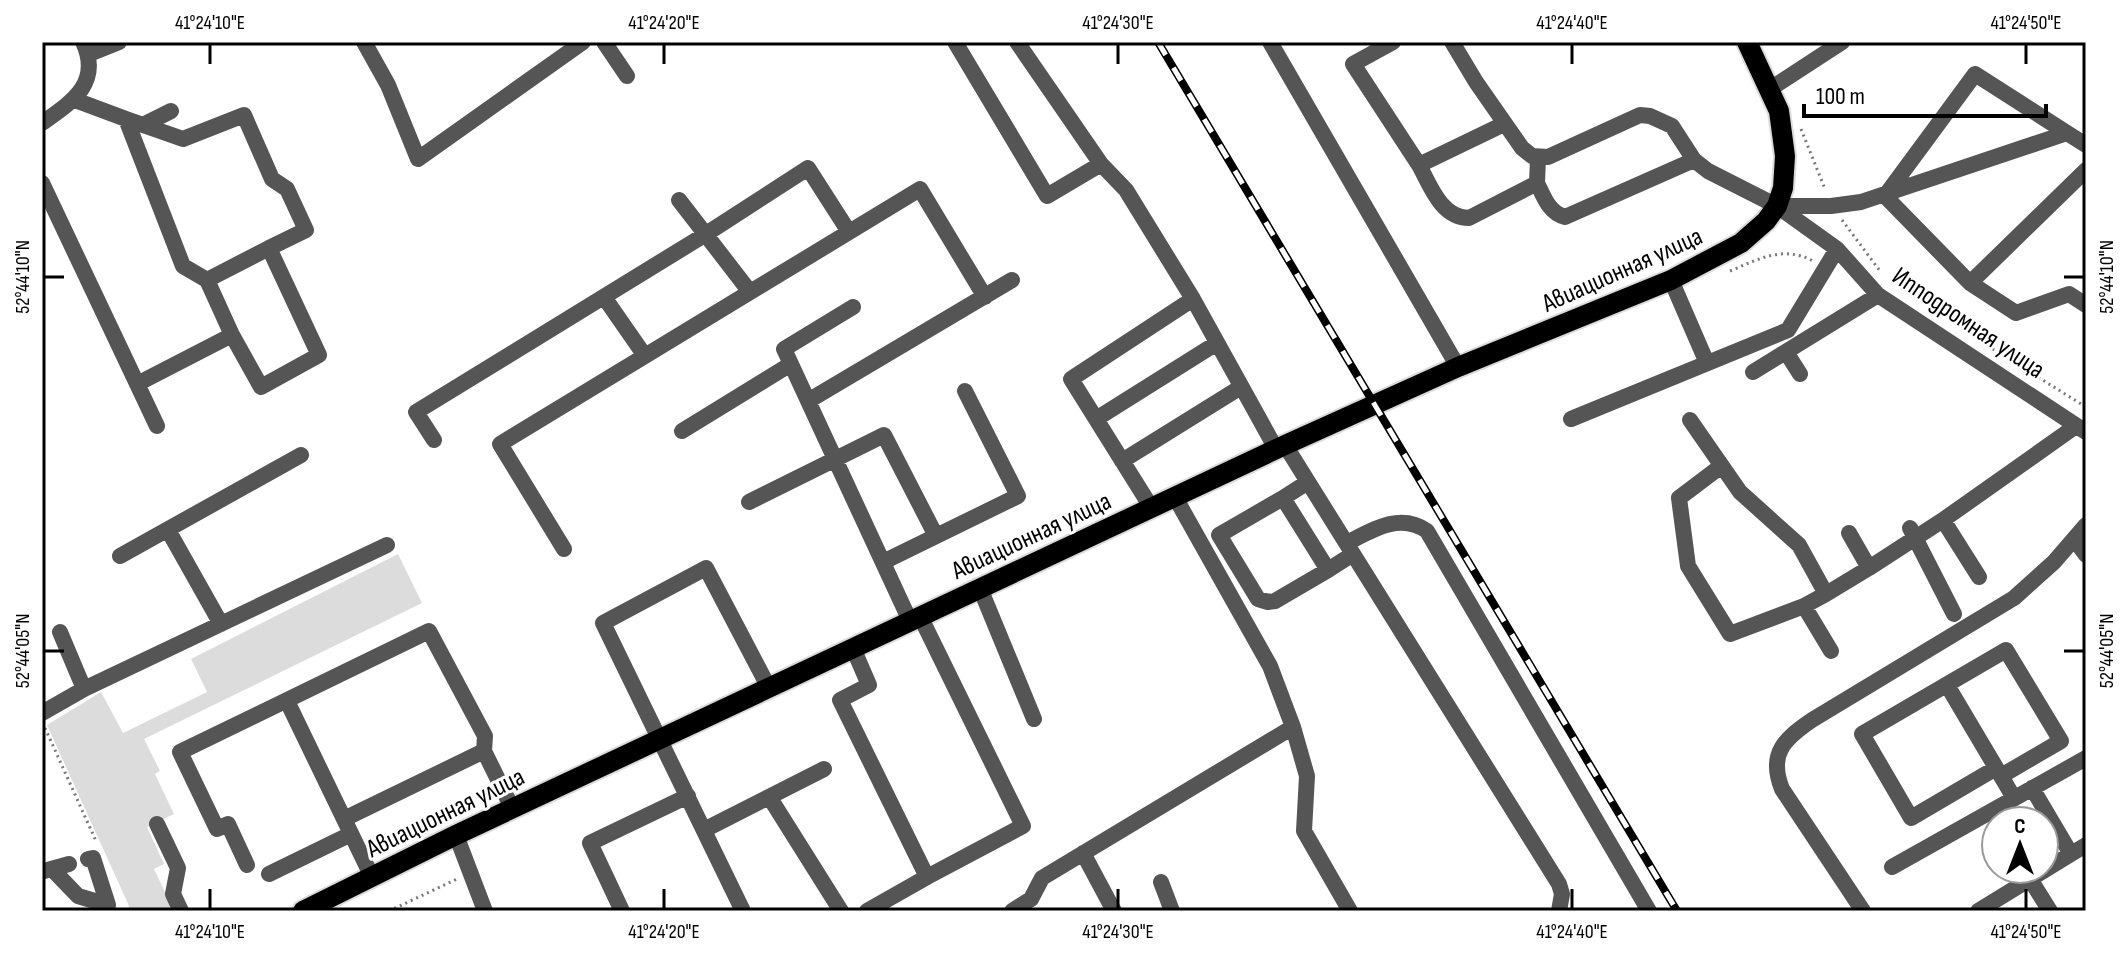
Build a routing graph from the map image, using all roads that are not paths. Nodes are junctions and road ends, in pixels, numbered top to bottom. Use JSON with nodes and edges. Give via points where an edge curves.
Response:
{"nodes":[{"id":1,"x":119,"y":42,"type":"edge"},
{"id":2,"x":364,"y":42,"type":"edge"},
{"id":3,"x":583,"y":42,"type":"edge"},
{"id":4,"x":604,"y":42,"type":"edge"},
{"id":5,"x":955,"y":42,"type":"edge"},
{"id":6,"x":1017,"y":42,"type":"edge"},
{"id":7,"x":1270,"y":42,"type":"edge"},
{"id":8,"x":1393,"y":42,"type":"edge"},
{"id":9,"x":1452,"y":42,"type":"edge"},
{"id":10,"x":1747,"y":42,"type":"edge"},
{"id":11,"x":1842,"y":42,"type":"edge"},
{"id":12,"x":86,"y":48,"type":"edge"},
{"id":13,"x":627,"y":76,"type":"dead end"},
{"id":14,"x":1770,"y":89,"type":"junction"},
{"id":15,"x":75,"y":100,"type":"junction"},
{"id":16,"x":171,"y":111,"type":"dead end"},
{"id":17,"x":126,"y":119,"type":"junction"},
{"id":18,"x":42,"y":123,"type":"edge"},
{"id":19,"x":1504,"y":124,"type":"junction"},
{"id":20,"x":143,"y":125,"type":"junction"},
{"id":21,"x":2067,"y":133,"type":"junction"},
{"id":22,"x":2086,"y":145,"type":"edge"},
{"id":23,"x":1538,"y":158,"type":"junction"},
{"id":24,"x":1694,"y":160,"type":"junction"},
{"id":25,"x":1101,"y":164,"type":"junction"},
{"id":26,"x":1419,"y":165,"type":"junction"},
{"id":27,"x":2086,"y":170,"type":"edge"},
{"id":28,"x":42,"y":183,"type":"edge"},
{"id":29,"x":1537,"y":183,"type":"junction"},
{"id":30,"x":1885,"y":196,"type":"junction"},
{"id":31,"x":679,"y":200,"type":"dead end"},
{"id":32,"x":1777,"y":206,"type":"junction"},
{"id":33,"x":849,"y":232,"type":"junction"},
{"id":34,"x":706,"y":234,"type":"junction"},
{"id":35,"x":269,"y":248,"type":"junction"},
{"id":36,"x":1837,"y":249,"type":"junction"},
{"id":37,"x":207,"y":280,"type":"junction"},
{"id":38,"x":1012,"y":280,"type":"dead end"},
{"id":39,"x":1671,"y":280,"type":"junction"},
{"id":40,"x":1970,"y":283,"type":"junction"},
{"id":41,"x":750,"y":292,"type":"junction"},
{"id":42,"x":1878,"y":295,"type":"junction"},
{"id":43,"x":604,"y":297,"type":"junction"},
{"id":44,"x":985,"y":297,"type":"junction"},
{"id":45,"x":1193,"y":299,"type":"junction"},
{"id":46,"x":2086,"y":305,"type":"edge"},
{"id":47,"x":853,"y":307,"type":"dead end"},
{"id":48,"x":232,"y":335,"type":"junction"},
{"id":49,"x":1217,"y":343,"type":"junction"},
{"id":50,"x":1786,"y":352,"type":"junction"},
{"id":51,"x":645,"y":356,"type":"junction"},
{"id":52,"x":1707,"y":363,"type":"junction"},
{"id":53,"x":791,"y":364,"type":"junction"},
{"id":54,"x":1458,"y":367,"type":"junction"},
{"id":55,"x":1753,"y":372,"type":"dead end"},
{"id":56,"x":1800,"y":374,"type":"dead end"},
{"id":57,"x":137,"y":384,"type":"junction"},
{"id":58,"x":1241,"y":387,"type":"junction"},
{"id":59,"x":965,"y":391,"type":"dead end"},
{"id":60,"x":808,"y":401,"type":"junction"},
{"id":61,"x":1096,"y":419,"type":"junction"},
{"id":62,"x":1571,"y":419,"type":"dead end"},
{"id":63,"x":1690,"y":420,"type":"dead end"},
{"id":64,"x":157,"y":426,"type":"dead end"},
{"id":65,"x":2081,"y":429,"type":"edge"},
{"id":66,"x":682,"y":431,"type":"dead end"},
{"id":67,"x":434,"y":440,"type":"dead end"},
{"id":68,"x":1280,"y":447,"type":"junction"},
{"id":69,"x":301,"y":455,"type":"dead end"},
{"id":70,"x":835,"y":459,"type":"junction"},
{"id":71,"x":1122,"y":461,"type":"junction"},
{"id":72,"x":1720,"y":467,"type":"junction"},
{"id":73,"x":1308,"y":482,"type":"junction"},
{"id":74,"x":1175,"y":497,"type":"junction"},
{"id":75,"x":1283,"y":498,"type":"junction"},
{"id":76,"x":749,"y":502,"type":"dead end"},
{"id":77,"x":1151,"y":507,"type":"junction"},
{"id":78,"x":1943,"y":520,"type":"junction"},
{"id":79,"x":2086,"y":525,"type":"edge"},
{"id":80,"x":168,"y":530,"type":"junction"},
{"id":81,"x":1849,"y":533,"type":"dead end"},
{"id":82,"x":1912,"y":533,"type":"junction"},
{"id":83,"x":936,"y":536,"type":"junction"},
{"id":84,"x":2074,"y":539,"type":"junction"},
{"id":85,"x":387,"y":545,"type":"dead end"},
{"id":86,"x":1350,"y":548,"type":"junction"},
{"id":87,"x":564,"y":549,"type":"dead end"},
{"id":88,"x":2086,"y":555,"type":"edge"},
{"id":89,"x":120,"y":556,"type":"dead end"},
{"id":90,"x":883,"y":562,"type":"junction"},
{"id":91,"x":1869,"y":568,"type":"junction"},
{"id":92,"x":1328,"y":570,"type":"junction"},
{"id":93,"x":1979,"y":577,"type":"dead end"},
{"id":94,"x":980,"y":588,"type":"junction"},
{"id":95,"x":1826,"y":594,"type":"junction"},
{"id":96,"x":1804,"y":606,"type":"junction"},
{"id":97,"x":1954,"y":614,"type":"dead end"},
{"id":98,"x":915,"y":619,"type":"junction"},
{"id":99,"x":221,"y":624,"type":"junction"},
{"id":100,"x":60,"y":632,"type":"dead end"},
{"id":101,"x":853,"y":648,"type":"junction"},
{"id":102,"x":1831,"y":651,"type":"dead end"},
{"id":103,"x":1947,"y":685,"type":"junction"},
{"id":104,"x":769,"y":688,"type":"junction"},
{"id":105,"x":84,"y":689,"type":"junction"},
{"id":106,"x":287,"y":701,"type":"junction"},
{"id":107,"x":1034,"y":719,"type":"dead end"},
{"id":108,"x":44,"y":720,"type":"edge"},
{"id":109,"x":1293,"y":727,"type":"junction"},
{"id":110,"x":661,"y":738,"type":"junction"},
{"id":111,"x":484,"y":751,"type":"junction"},
{"id":112,"x":2086,"y":758,"type":"edge"},
{"id":113,"x":824,"y":769,"type":"dead end"},
{"id":114,"x":1999,"y":772,"type":"junction"},
{"id":115,"x":2032,"y":788,"type":"junction"},
{"id":116,"x":688,"y":796,"type":"junction"},
{"id":117,"x":770,"y":798,"type":"junction"},
{"id":118,"x":2014,"y":798,"type":"junction"},
{"id":119,"x":512,"y":808,"type":"junction"},
{"id":120,"x":157,"y":824,"type":"dead end"},
{"id":121,"x":348,"y":826,"type":"junction"},
{"id":122,"x":704,"y":830,"type":"junction"},
{"id":123,"x":456,"y":835,"type":"junction"},
{"id":124,"x":2079,"y":850,"type":"edge"},
{"id":125,"x":1083,"y":853,"type":"junction"},
{"id":126,"x":94,"y":855,"type":"road end"},
{"id":127,"x":2060,"y":861,"type":"edge"},
{"id":128,"x":69,"y":864,"type":"dead end"},
{"id":129,"x":247,"y":865,"type":"dead end"},
{"id":130,"x":1892,"y":867,"type":"dead end"},
{"id":131,"x":47,"y":870,"type":"edge"},
{"id":132,"x":269,"y":874,"type":"dead end"},
{"id":133,"x":372,"y":877,"type":"junction"},
{"id":134,"x":927,"y":877,"type":"junction"},
{"id":135,"x":1161,"y":882,"type":"dead end"},
{"id":136,"x":2020,"y":885,"type":"edge"},
{"id":137,"x":2034,"y":885,"type":"edge"},
{"id":138,"x":1340,"y":894,"type":"junction"},
{"id":139,"x":107,"y":908,"type":"edge"},
{"id":140,"x":181,"y":911,"type":"edge"},
{"id":141,"x":303,"y":911,"type":"edge"},
{"id":142,"x":485,"y":911,"type":"edge"},
{"id":143,"x":622,"y":911,"type":"edge"},
{"id":144,"x":743,"y":911,"type":"edge"},
{"id":145,"x":841,"y":911,"type":"edge"},
{"id":146,"x":867,"y":911,"type":"edge"},
{"id":147,"x":1012,"y":911,"type":"edge"},
{"id":148,"x":1114,"y":911,"type":"edge"},
{"id":149,"x":1172,"y":911,"type":"edge"},
{"id":150,"x":1334,"y":911,"type":"edge"},
{"id":151,"x":1350,"y":911,"type":"edge"},
{"id":152,"x":1559,"y":911,"type":"edge"},
{"id":153,"x":1649,"y":911,"type":"edge"},
{"id":154,"x":1863,"y":911,"type":"edge"},
{"id":155,"x":1978,"y":911,"type":"edge"},
{"id":156,"x":2050,"y":911,"type":"edge"}],
"edges":[{"from":1,"to":12,"type":"street"},
{"from":2,"to":3,"type":"street","via":[[418,159]]},
{"from":4,"to":13,"type":"street"},
{"from":5,"to":25,"type":"street","via":[[1047,196]]},
{"from":6,"to":25,"type":"street"},
{"from":7,"to":54,"type":"street"},
{"from":8,"to":26,"type":"street","via":[[1353,64]]},
{"from":9,"to":19,"type":"street"},
{"from":10,"to":14,"type":"main road"},
{"from":11,"to":14,"type":"street"},
{"from":12,"to":15,"type":"street","via":[[87,80]]},
{"from":14,"to":32,"type":"main road","via":[[1785,156]]},
{"from":15,"to":17,"type":"street"},
{"from":15,"to":18,"type":"street"},
{"from":16,"to":20,"type":"street"},
{"from":17,"to":20,"type":"street"},
{"from":17,"to":37,"type":"street","via":[[183,266]]},
{"from":19,"to":23,"type":"street","via":[[1522,148]]},
{"from":19,"to":26,"type":"street"},
{"from":20,"to":35,"type":"street","via":[[183,139],[244,115],[272,179],[287,189],[306,230]]},
{"from":21,"to":22,"type":"street"},
{"from":21,"to":30,"type":"street"},
{"from":21,"to":30,"type":"street","via":[[1975,74]]},
{"from":23,"to":24,"type":"street","via":[[1640,115],[1672,126]]},
{"from":23,"to":29,"type":"street"},
{"from":24,"to":29,"type":"street","via":[[1565,217],[1550,208]]},
{"from":24,"to":32,"type":"street","name":"Ипподромная улица"},
{"from":25,"to":45,"type":"street","via":[[1126,190]]},
{"from":26,"to":29,"type":"street","via":[[1443,206],[1462,218]]},
{"from":27,"to":40,"type":"street"},
{"from":28,"to":57,"type":"street"},
{"from":30,"to":32,"type":"street","via":[[1831,206]]},
{"from":30,"to":40,"type":"street"},
{"from":31,"to":34,"type":"street"},
{"from":32,"to":36,"type":"street","name":"Ипподромная улица"},
{"from":32,"to":39,"type":"main road","name":"Авиационная улица","via":[[1741,243]]},
{"from":33,"to":34,"type":"street","via":[[808,168]]},
{"from":33,"to":41,"type":"street"},
{"from":33,"to":44,"type":"street","via":[[920,189]]},
{"from":34,"to":41,"type":"street"},
{"from":34,"to":43,"type":"street"},
{"from":35,"to":37,"type":"street"},
{"from":35,"to":48,"type":"street","via":[[319,355],[261,387]]},
{"from":36,"to":42,"type":"street","name":"Ипподромная улица"},
{"from":36,"to":52,"type":"street","via":[[1788,330]]},
{"from":37,"to":48,"type":"street"},
{"from":38,"to":44,"type":"street"},
{"from":39,"to":52,"type":"street"},
{"from":39,"to":54,"type":"main road","name":"Авиационная улица"},
{"from":40,"to":46,"type":"street","via":[[2016,313],[2069,294]]},
{"from":41,"to":51,"type":"street"},
{"from":42,"to":50,"type":"street"},
{"from":42,"to":65,"type":"street","name":"Ипподромная улица"},
{"from":43,"to":51,"type":"street"},
{"from":43,"to":67,"type":"street","via":[[416,412]]},
{"from":44,"to":60,"type":"street"},
{"from":45,"to":49,"type":"street"},
{"from":45,"to":61,"type":"street","via":[[1071,379]]},
{"from":47,"to":53,"type":"street","via":[[784,349]]},
{"from":48,"to":57,"type":"street"},
{"from":49,"to":58,"type":"street"},
{"from":49,"to":61,"type":"street"},
{"from":50,"to":55,"type":"street"},
{"from":50,"to":56,"type":"street"},
{"from":51,"to":87,"type":"street","via":[[500,444]]},
{"from":52,"to":62,"type":"street"},
{"from":53,"to":60,"type":"street"},
{"from":53,"to":66,"type":"street"},
{"from":54,"to":68,"type":"main road","name":"Авиационная улица"},
{"from":57,"to":64,"type":"street"},
{"from":58,"to":68,"type":"street"},
{"from":58,"to":71,"type":"street"},
{"from":59,"to":83,"type":"street","via":[[1018,496]]},
{"from":60,"to":70,"type":"street"},
{"from":61,"to":71,"type":"street"},
{"from":63,"to":72,"type":"street"},
{"from":65,"to":78,"type":"street"},
{"from":68,"to":73,"type":"street"},
{"from":68,"to":74,"type":"main road","name":"Авиационная улица"},
{"from":69,"to":80,"type":"street"},
{"from":70,"to":76,"type":"street"},
{"from":70,"to":83,"type":"street","via":[[884,435]]},
{"from":70,"to":90,"type":"street"},
{"from":71,"to":77,"type":"street"},
{"from":72,"to":95,"type":"street","via":[[1799,545]]},
{"from":72,"to":96,"type":"street","via":[[1679,498],[1688,566],[1730,634]]},
{"from":73,"to":75,"type":"street"},
{"from":73,"to":86,"type":"street"},
{"from":74,"to":77,"type":"main road","name":"Авиационная улица"},
{"from":74,"to":109,"type":"street","via":[[1270,666]]},
{"from":75,"to":92,"type":"street"},
{"from":75,"to":92,"type":"street","via":[[1219,535],[1258,599],[1275,601]]},
{"from":77,"to":94,"type":"main road","name":"Авиационная улица"},
{"from":78,"to":82,"type":"street"},
{"from":78,"to":93,"type":"street"},
{"from":79,"to":84,"type":"street"},
{"from":80,"to":89,"type":"street"},
{"from":80,"to":99,"type":"street"},
{"from":81,"to":91,"type":"street"},
{"from":82,"to":91,"type":"street"},
{"from":82,"to":97,"type":"street"},
{"from":83,"to":90,"type":"street"},
{"from":84,"to":88,"type":"street"},
{"from":84,"to":154,"type":"street","via":[[2014,598],[1812,720],[1781,747],[1776,768],[1782,789]]},
{"from":85,"to":99,"type":"street"},
{"from":86,"to":92,"type":"street"},
{"from":86,"to":152,"type":"street","via":[[1559,884]]},
{"from":86,"to":153,"type":"street","via":[[1386,524],[1403,522],[1427,531]]},
{"from":90,"to":98,"type":"street"},
{"from":91,"to":95,"type":"street"},
{"from":94,"to":98,"type":"main road","name":"Авиационная улица"},
{"from":94,"to":107,"type":"street"},
{"from":95,"to":96,"type":"street"},
{"from":96,"to":102,"type":"street"},
{"from":98,"to":101,"type":"main road","name":"Авиационная улица"},
{"from":98,"to":134,"type":"street","via":[[1023,826]]},
{"from":99,"to":105,"type":"street"},
{"from":100,"to":105,"type":"street"},
{"from":101,"to":104,"type":"main road","name":"Авиационная улица"},
{"from":101,"to":134,"type":"street","via":[[869,685],[840,700]]},
{"from":103,"to":114,"type":"street"},
{"from":103,"to":114,"type":"street","via":[[2006,650],[2061,741]]},
{"from":103,"to":114,"type":"street","via":[[1862,734],[1911,818]]},
{"from":104,"to":110,"type":"main road","name":"Авиационная улица"},
{"from":104,"to":110,"type":"street","via":[[706,568],[603,623]]},
{"from":105,"to":108,"type":"street"},
{"from":106,"to":111,"type":"street","via":[[429,631],[485,736]]},
{"from":106,"to":121,"type":"street"},
{"from":106,"to":129,"type":"street","via":[[180,752],[217,829],[228,824]]},
{"from":109,"to":125,"type":"street"},
{"from":109,"to":138,"type":"street","via":[[1307,776],[1304,831]]},
{"from":110,"to":116,"type":"street"},
{"from":110,"to":119,"type":"main road","name":"Авиационная улица"},
{"from":111,"to":119,"type":"street"},
{"from":111,"to":121,"type":"street"},
{"from":112,"to":115,"type":"street"},
{"from":113,"to":117,"type":"street"},
{"from":114,"to":118,"type":"street"},
{"from":115,"to":118,"type":"street"},
{"from":115,"to":124,"type":"street"},
{"from":116,"to":122,"type":"street"},
{"from":116,"to":143,"type":"street","via":[[590,843]]},
{"from":117,"to":122,"type":"street"},
{"from":117,"to":145,"type":"street"},
{"from":118,"to":130,"type":"street"},
{"from":119,"to":123,"type":"main road","name":"Авиационная улица"},
{"from":120,"to":140,"type":"street","via":[[178,868],[173,894]]},
{"from":121,"to":132,"type":"street"},
{"from":121,"to":133,"type":"street"},
{"from":122,"to":144,"type":"street"},
{"from":123,"to":133,"type":"main road","name":"Авиационная улица"},
{"from":123,"to":142,"type":"street"},
{"from":124,"to":127,"type":"street"},
{"from":125,"to":147,"type":"street","via":[[1042,878],[1031,899]]},
{"from":125,"to":148,"type":"street"},
{"from":126,"to":139,"type":"street"},
{"from":128,"to":131,"type":"street"},
{"from":131,"to":139,"type":"street","via":[[78,896]]},
{"from":133,"to":141,"type":"main road","name":"Авиационная улица"},
{"from":134,"to":146,"type":"street"},
{"from":135,"to":149,"type":"street"},
{"from":136,"to":155,"type":"street"},
{"from":137,"to":156,"type":"street"},
{"from":138,"to":150,"type":"street"},
{"from":138,"to":151,"type":"street"}]}
